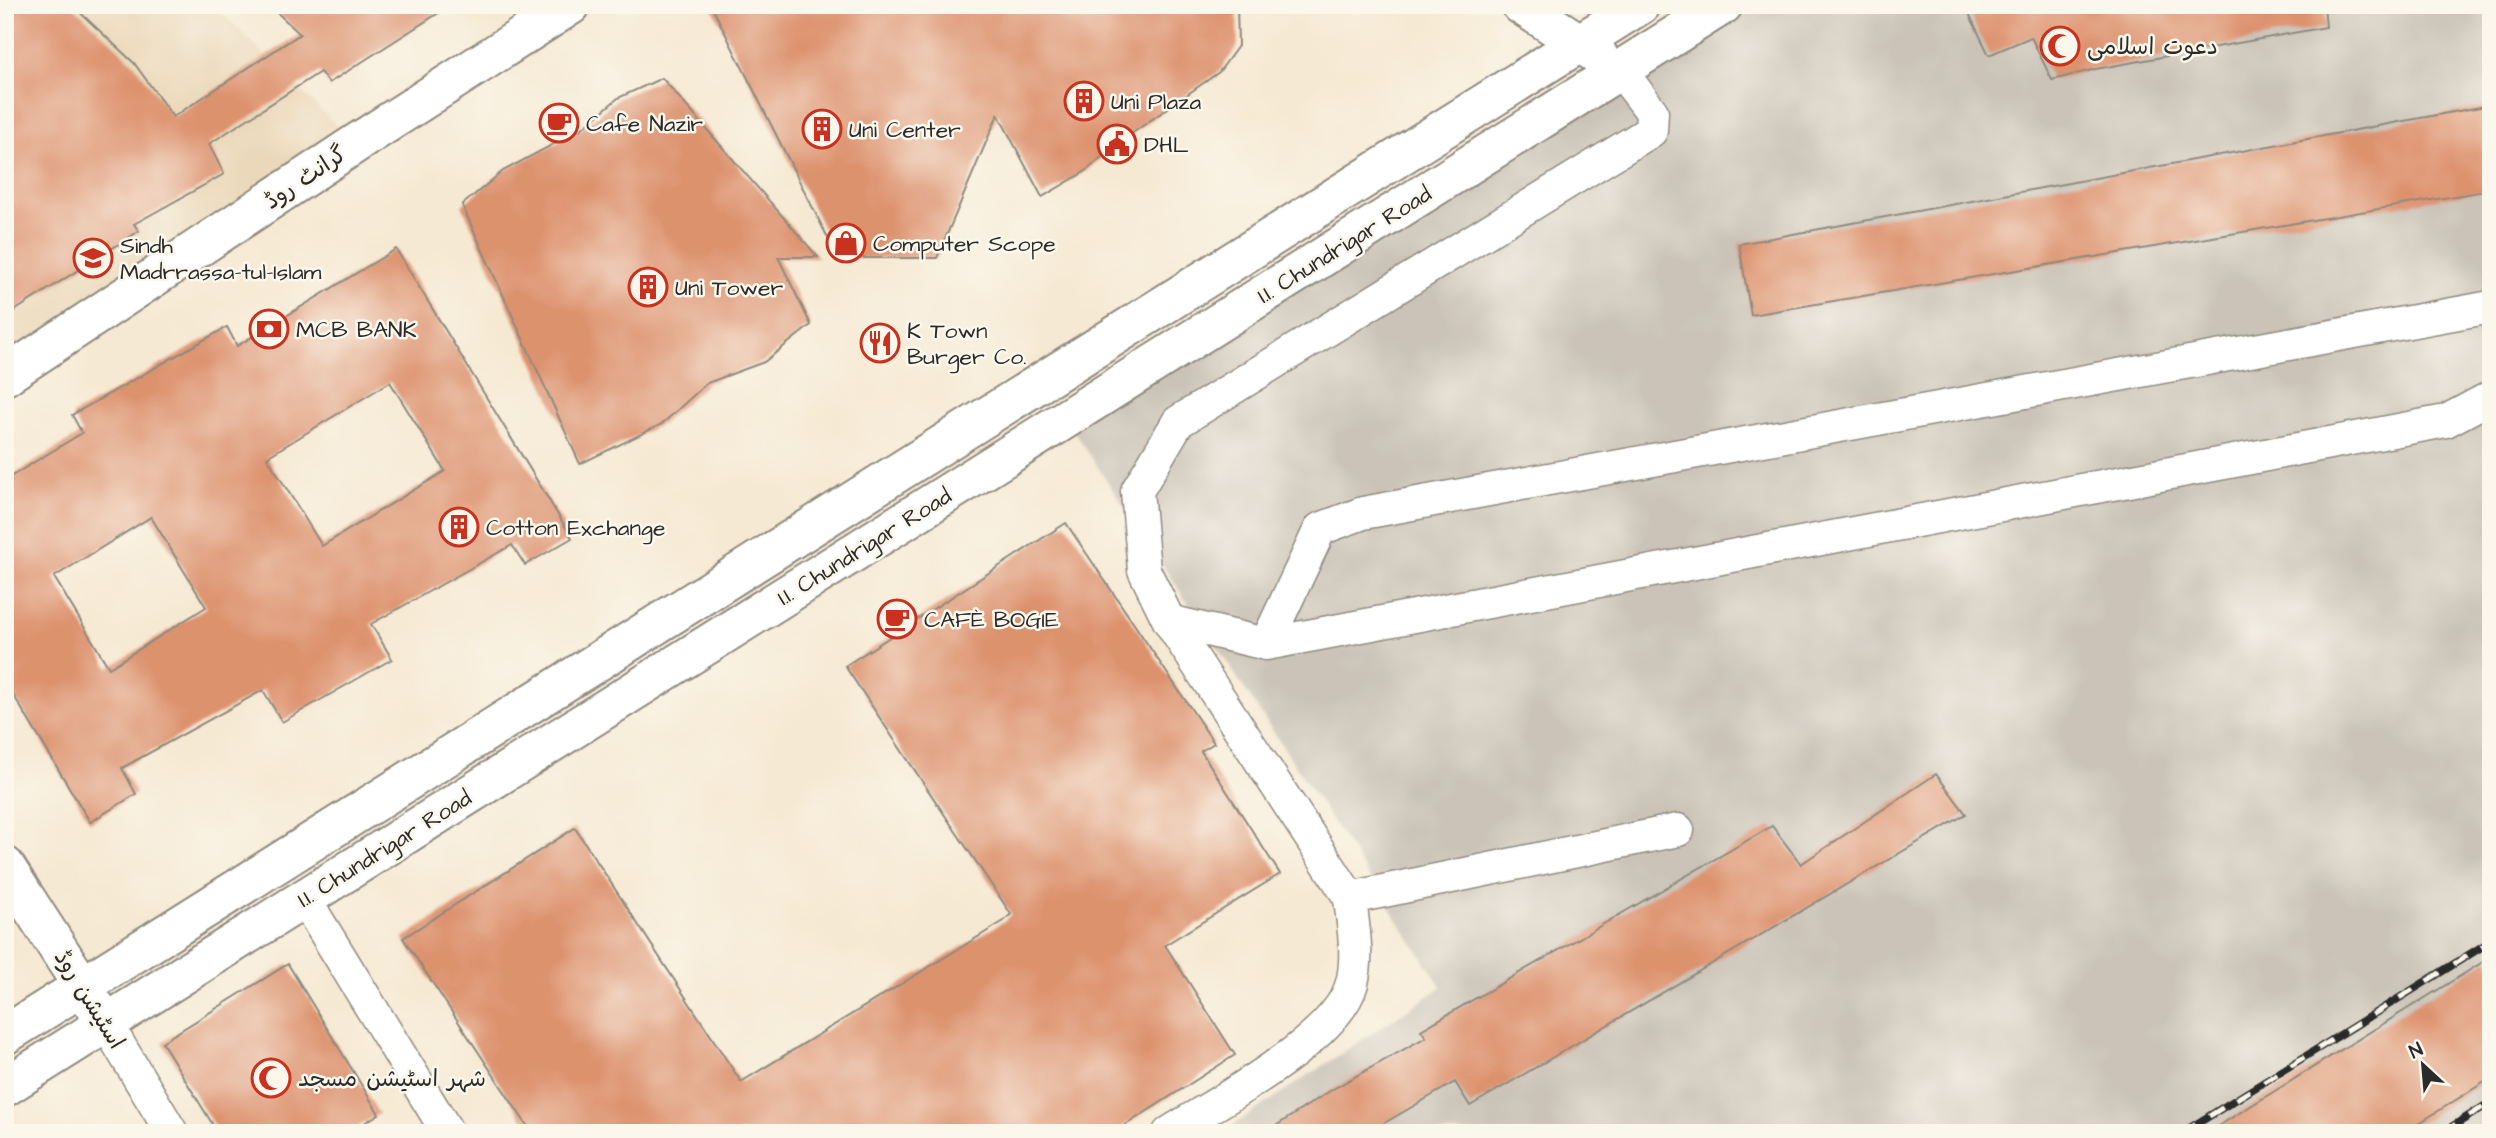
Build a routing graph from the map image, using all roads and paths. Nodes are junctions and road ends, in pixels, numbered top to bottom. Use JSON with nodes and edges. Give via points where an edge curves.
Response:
{"nodes":[{"id":1,"x":571,"y":5,"type":"edge"},
{"id":2,"x":1521,"y":5,"type":"edge"},
{"id":3,"x":1640,"y":5,"type":"edge"},
{"id":4,"x":1723,"y":5,"type":"edge"},
{"id":5,"x":1580,"y":43,"type":"junction"},
{"id":6,"x":1620,"y":70,"type":"junction"},
{"id":7,"x":2491,"y":307,"type":"edge"},
{"id":8,"x":5,"y":376,"type":"edge"},
{"id":9,"x":2491,"y":397,"type":"edge"},
{"id":10,"x":1169,"y":621,"type":"junction"},
{"id":11,"x":1266,"y":644,"type":"junction"},
{"id":12,"x":1678,"y":830,"type":"dead end"},
{"id":13,"x":5,"y":866,"type":"edge"},
{"id":14,"x":304,"y":898,"type":"junction"},
{"id":15,"x":1350,"y":898,"type":"junction"},
{"id":16,"x":82,"y":987,"type":"junction"},
{"id":17,"x":106,"y":1023,"type":"junction"},
{"id":18,"x":5,"y":1035,"type":"edge"},
{"id":19,"x":5,"y":1087,"type":"edge"},
{"id":20,"x":172,"y":1133,"type":"edge"},
{"id":21,"x":448,"y":1133,"type":"edge"},
{"id":22,"x":1168,"y":1133,"type":"edge"}],
"edges":[{"from":1,"to":8,"type":"main road","name":"گرانٹ روڈ"},
{"from":2,"to":5,"type":"main road"},
{"from":3,"to":5,"type":"main road","name":"I.I. Chundrigar Road"},
{"from":4,"to":6,"type":"main road","name":"I.I. Chundrigar Road"},
{"from":5,"to":6,"type":"main road"},
{"from":5,"to":16,"type":"main road","name":"I.I. Chundrigar Road"},
{"from":6,"to":10,"type":"lane","via":[[1652,113],[1651,131],[1178,422],[1137,491],[1144,570]]},
{"from":6,"to":14,"type":"main road","name":"I.I. Chundrigar Road"},
{"from":7,"to":11,"type":"lane","via":[[1363,513],[1320,529]]},
{"from":9,"to":11,"type":"lane","via":[[2446,421]]},
{"from":10,"to":11,"type":"lane"},
{"from":10,"to":15,"type":"lane"},
{"from":12,"to":15,"type":"lane"},
{"from":13,"to":16,"type":"main road","name":"اسٹیشن روڈ"},
{"from":14,"to":17,"type":"main road","name":"I.I. Chundrigar Road"},
{"from":14,"to":21,"type":"lane"},
{"from":15,"to":22,"type":"lane","via":[[1356,952],[1352,986],[1332,1020],[1293,1054]]},
{"from":16,"to":17,"type":"main road","name":"اسٹیشن روڈ"},
{"from":16,"to":18,"type":"main road","name":"I.I. Chundrigar Road"},
{"from":17,"to":19,"type":"main road","name":"I.I. Chundrigar Road"},
{"from":17,"to":20,"type":"lane","name":"اسٹیشن روڈ"}]}
